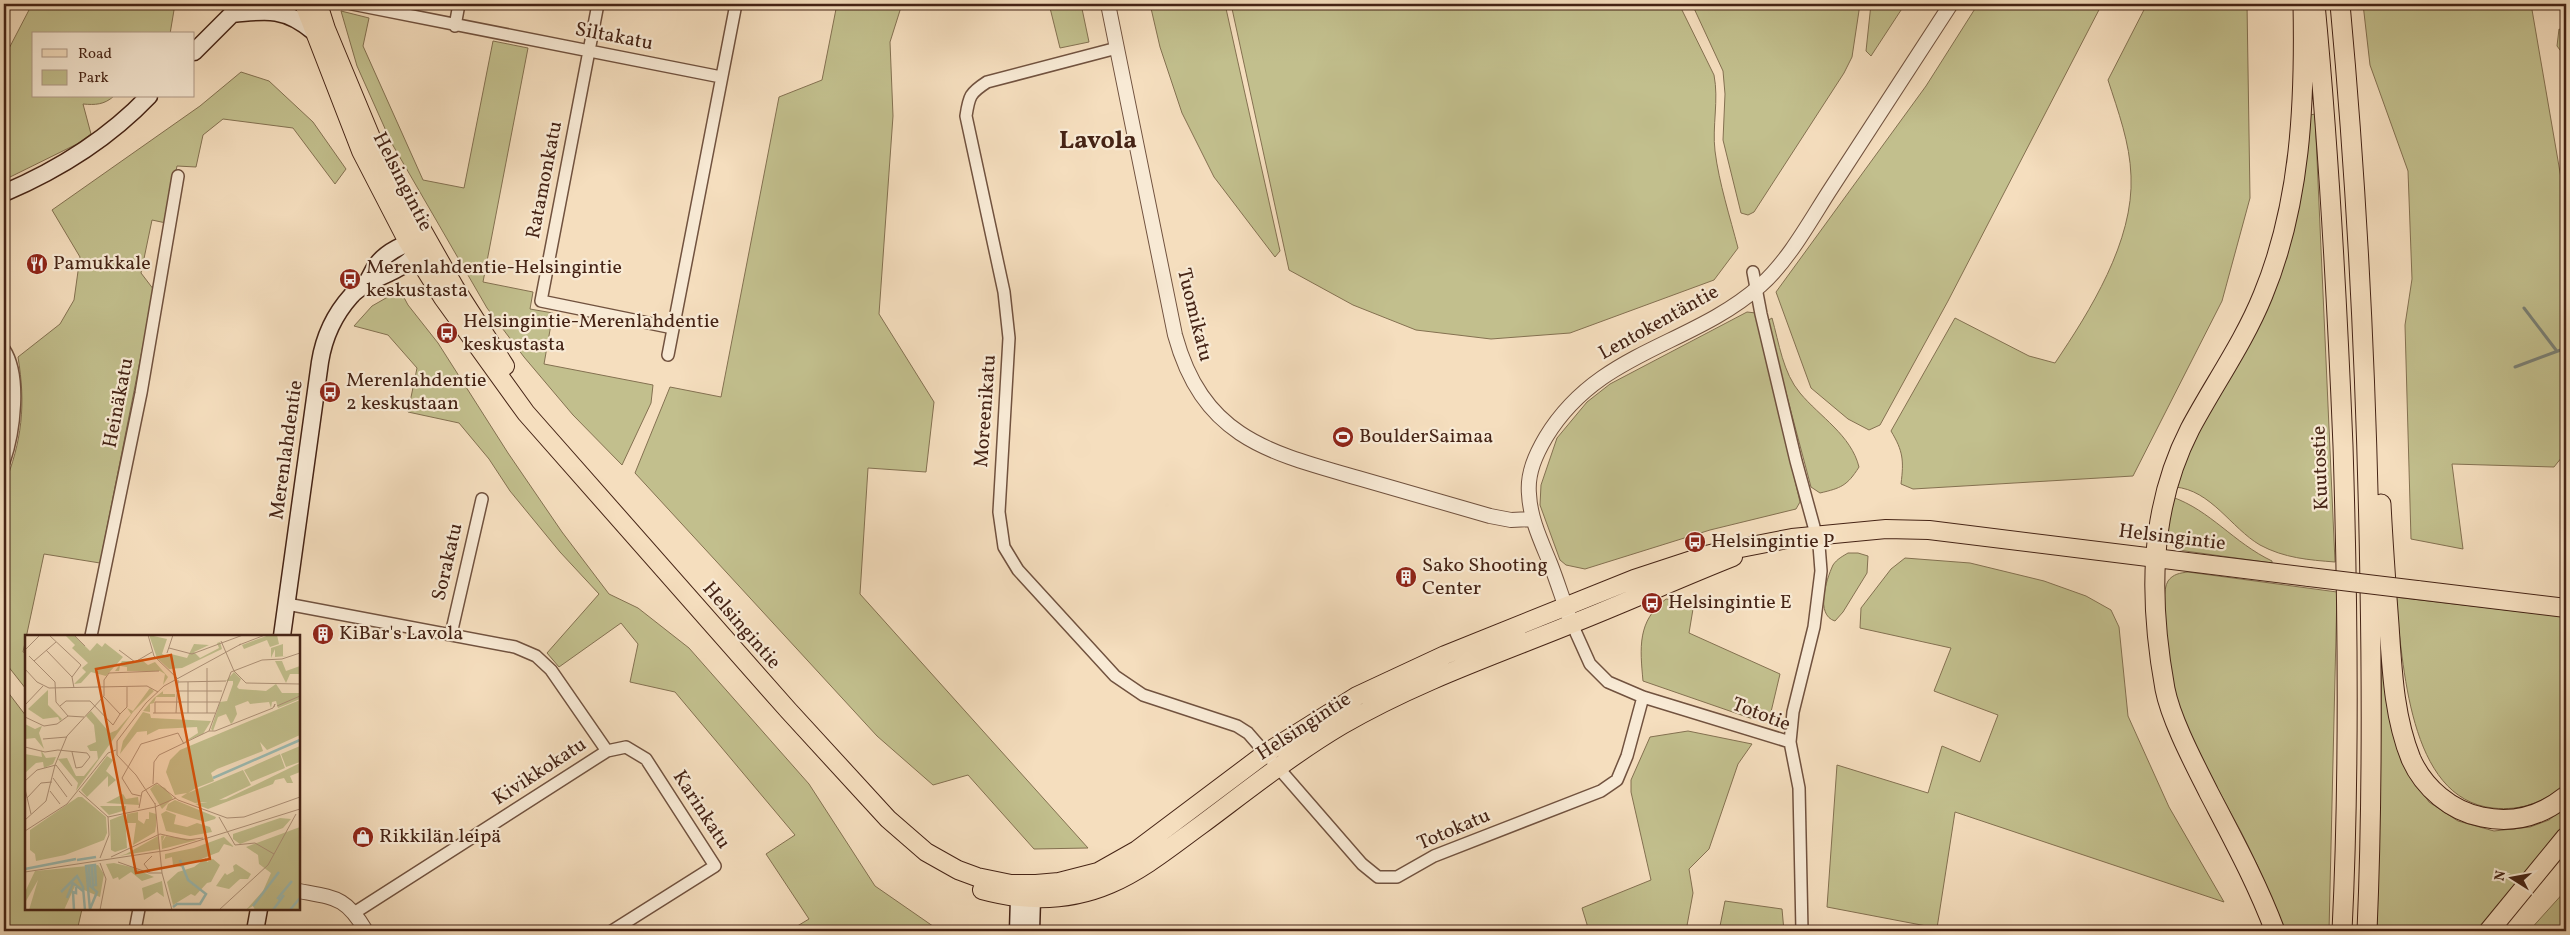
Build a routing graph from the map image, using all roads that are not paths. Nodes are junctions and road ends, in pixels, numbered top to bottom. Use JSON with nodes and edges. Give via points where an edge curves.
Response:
{"nodes":[{"id":1,"x":254,"y":4,"type":"edge"},
{"id":2,"x":304,"y":4,"type":"edge"},
{"id":3,"x":318,"y":4,"type":"edge"},
{"id":4,"x":352,"y":4,"type":"edge"},
{"id":5,"x":459,"y":4,"type":"edge"},
{"id":6,"x":598,"y":4,"type":"edge"},
{"id":7,"x":736,"y":4,"type":"edge"},
{"id":8,"x":1108,"y":4,"type":"edge"},
{"id":9,"x":1951,"y":4,"type":"edge"},
{"id":10,"x":2303,"y":4,"type":"edge"},
{"id":11,"x":2315,"y":4,"type":"edge"},
{"id":12,"x":2340,"y":4,"type":"edge"},
{"id":13,"x":238,"y":7,"type":"edge"},
{"id":14,"x":455,"y":26,"type":"junction"},
{"id":15,"x":314,"y":32,"type":"junction"},
{"id":16,"x":1118,"y":48,"type":"junction"},
{"id":17,"x":195,"y":51,"type":"edge"},
{"id":18,"x":589,"y":51,"type":"junction"},
{"id":19,"x":721,"y":77,"type":"junction"},
{"id":20,"x":147,"y":98,"type":"edge"},
{"id":21,"x":178,"y":176,"type":"dead end"},
{"id":22,"x":4,"y":193,"type":"edge"},
{"id":23,"x":426,"y":238,"type":"junction"},
{"id":24,"x":412,"y":250,"type":"junction"},
{"id":25,"x":2360,"y":253,"type":"junction"},
{"id":26,"x":1753,"y":272,"type":"dead end"},
{"id":27,"x":1755,"y":289,"type":"junction"},
{"id":28,"x":673,"y":328,"type":"junction"},
{"id":29,"x":4,"y":349,"type":"edge"},
{"id":30,"x":668,"y":355,"type":"dead end"},
{"id":31,"x":566,"y":457,"type":"junction"},
{"id":32,"x":4,"y":462,"type":"edge"},
{"id":33,"x":482,"y":499,"type":"dead end"},
{"id":34,"x":1533,"y":519,"type":"junction"},
{"id":35,"x":1817,"y":534,"type":"junction"},
{"id":36,"x":1771,"y":542,"type":"junction"},
{"id":37,"x":2154,"y":557,"type":"junction"},
{"id":38,"x":287,"y":604,"type":"junction"},
{"id":39,"x":1565,"y":604,"type":"junction"},
{"id":40,"x":2566,"y":608,"type":"edge"},
{"id":41,"x":1572,"y":624,"type":"junction"},
{"id":42,"x":451,"y":634,"type":"junction"},
{"id":43,"x":91,"y":635,"type":"edge"},
{"id":44,"x":282,"y":635,"type":"edge"},
{"id":45,"x":1643,"y":697,"type":"junction"},
{"id":46,"x":1790,"y":742,"type":"junction"},
{"id":47,"x":607,"y":750,"type":"junction"},
{"id":48,"x":1266,"y":753,"type":"junction"},
{"id":49,"x":1279,"y":767,"type":"junction"},
{"id":50,"x":2566,"y":796,"type":"edge"},
{"id":51,"x":2566,"y":837,"type":"edge"},
{"id":52,"x":300,"y":891,"type":"edge"},
{"id":53,"x":1026,"y":894,"type":"junction"},
{"id":54,"x":139,"y":910,"type":"edge"},
{"id":55,"x":259,"y":910,"type":"edge"},
{"id":56,"x":354,"y":913,"type":"junction"},
{"id":57,"x":135,"y":930,"type":"dead end"},
{"id":58,"x":255,"y":931,"type":"edge"},
{"id":59,"x":366,"y":931,"type":"edge"},
{"id":60,"x":612,"y":931,"type":"edge"},
{"id":61,"x":1018,"y":931,"type":"edge"},
{"id":62,"x":1031,"y":931,"type":"edge"},
{"id":63,"x":1802,"y":931,"type":"edge"},
{"id":64,"x":2275,"y":931,"type":"edge"},
{"id":65,"x":2342,"y":931,"type":"edge"},
{"id":66,"x":2367,"y":931,"type":"edge"},
{"id":67,"x":2489,"y":931,"type":"edge"}],
"edges":[{"from":1,"to":13,"type":"main road"},
{"from":2,"to":15,"type":"main road","name":"Helsingintie"},
{"from":3,"to":23,"type":"main road","name":"Helsingintie","via":[[375,147]]},
{"from":4,"to":14,"type":"street","name":"Siltakatu"},
{"from":5,"to":14,"type":"street"},
{"from":6,"to":18,"type":"street"},
{"from":7,"to":19,"type":"street"},
{"from":8,"to":16,"type":"street","name":"Tuomikatu"},
{"from":9,"to":27,"type":"street","name":"Lentokentäntie","via":[[1813,217],[1783,259]]},
{"from":10,"to":37,"type":"highway","via":[[2300,140],[2283,239],[2263,295],[2177,456],[2158,523]]},
{"from":11,"to":65,"type":"highway","name":"Kuutostie","via":[[2336,277],[2345,519],[2348,699]]},
{"from":12,"to":25,"type":"highway"},
{"from":13,"to":15,"type":"main road","via":[[282,13],[300,20]]},
{"from":13,"to":17,"type":"main road"},
{"from":14,"to":18,"type":"street","name":"Siltakatu"},
{"from":15,"to":24,"type":"main road","name":"Helsingintie","via":[[361,151]]},
{"from":16,"to":34,"type":"street","name":"Tuomikatu","via":[[1175,335],[1185,368],[1204,400],[1232,428],[1269,451],[1490,516],[1511,520]]},
{"from":16,"to":48,"type":"street","name":"Moreenikatu","via":[[987,82],[973,91],[968,101],[966,116],[1000,273],[1009,338],[999,512],[1004,547],[1018,570],[1115,676],[1158,702],[1238,726]]},
{"from":18,"to":19,"type":"street","name":"Siltakatu"},
{"from":18,"to":28,"type":"street","name":"Ratamonkatu","via":[[541,301]]},
{"from":19,"to":28,"type":"street"},
{"from":20,"to":22,"type":"main road","via":[[87,149]]},
{"from":21,"to":43,"type":"street","name":"Heinäkatu","via":[[141,393]]},
{"from":23,"to":24,"type":"main road","name":"Merenlahdentie"},
{"from":23,"to":31,"type":"main road","name":"Helsingintie","via":[[497,354]]},
{"from":24,"to":31,"type":"main road","name":"Helsingintie","via":[[488,362],[526,413]]},
{"from":24,"to":38,"type":"main road","name":"Merenlahdentie","via":[[390,252],[332,322],[321,357]]},
{"from":25,"to":50,"type":"highway","via":[[2394,686],[2400,722],[2412,760],[2438,796],[2476,816],[2524,818],[2552,807]]},
{"from":25,"to":66,"type":"highway","via":[[2372,690]]},
{"from":26,"to":27,"type":"street"},
{"from":27,"to":34,"type":"street","name":"Lentokentäntie","via":[[1716,318],[1625,362],[1600,378],[1570,406],[1554,424],[1532,466],[1528,493]]},
{"from":27,"to":35,"type":"street"},
{"from":28,"to":30,"type":"street"},
{"from":29,"to":32,"type":"street","via":[[14,383],[13,423]]},
{"from":31,"to":53,"type":"main road","name":"Helsingintie","via":[[781,703],[910,840],[958,870]]},
{"from":33,"to":42,"type":"street","name":"Sorakatu"},
{"from":34,"to":39,"type":"street","name":"Lentokentäntie"},
{"from":35,"to":36,"type":"main road","name":"Helsingintie"},
{"from":35,"to":37,"type":"main road","name":"Helsingintie","via":[[1886,529],[1929,530]]},
{"from":35,"to":46,"type":"street","via":[[1821,571],[1814,627],[1793,712]]},
{"from":36,"to":39,"type":"main road","name":"Helsingintie","via":[[1684,561]]},
{"from":36,"to":41,"type":"main road","name":"Helsingintie"},
{"from":37,"to":40,"type":"main road","name":"Helsingintie","bridge":true},
{"from":37,"to":64,"type":"highway","via":[[2156,630],[2166,693],[2190,756],[2262,896]]},
{"from":38,"to":42,"type":"street","name":"Kivikkokatu"},
{"from":38,"to":44,"type":"main road","name":"Merenlahdentie"},
{"from":39,"to":41,"type":"street","name":"Lentokentäntie"},
{"from":39,"to":48,"type":"main road","name":"Helsingintie","via":[[1375,687],[1314,721]]},
{"from":41,"to":45,"type":"street","name":"Tototie","via":[[1590,664],[1598,673],[1608,682]]},
{"from":41,"to":49,"type":"main road","name":"Helsingintie","via":[[1406,691],[1314,742]]},
{"from":42,"to":47,"type":"street","name":"Kivikkokatu","via":[[515,647],[536,656],[551,670]]},
{"from":45,"to":46,"type":"street","name":"Tototie"},
{"from":45,"to":49,"type":"street","name":"Totokatu","via":[[1617,780],[1601,791],[1434,856],[1397,877],[1378,877],[1362,864]]},
{"from":46,"to":63,"type":"street","name":"Tototie","via":[[1799,788]]},
{"from":47,"to":56,"type":"street","name":"Kivikkokatu"},
{"from":47,"to":60,"type":"street","name":"Karinkatu","via":[[626,747],[646,759],[715,866]]},
{"from":48,"to":49,"type":"street","name":"Totokatu"},
{"from":48,"to":53,"type":"main road","name":"Helsingintie","via":[[1116,863]]},
{"from":49,"to":53,"type":"main road","name":"Helsingintie","via":[[1163,853],[1123,878],[1073,896]]},
{"from":51,"to":67,"type":"highway"},
{"from":52,"to":56,"type":"street","via":[[342,900]]},
{"from":53,"to":61,"type":"main road"},
{"from":53,"to":62,"type":"main road"},
{"from":54,"to":57,"type":"street"},
{"from":55,"to":58,"type":"main road"},
{"from":56,"to":59,"type":"street"}]}
